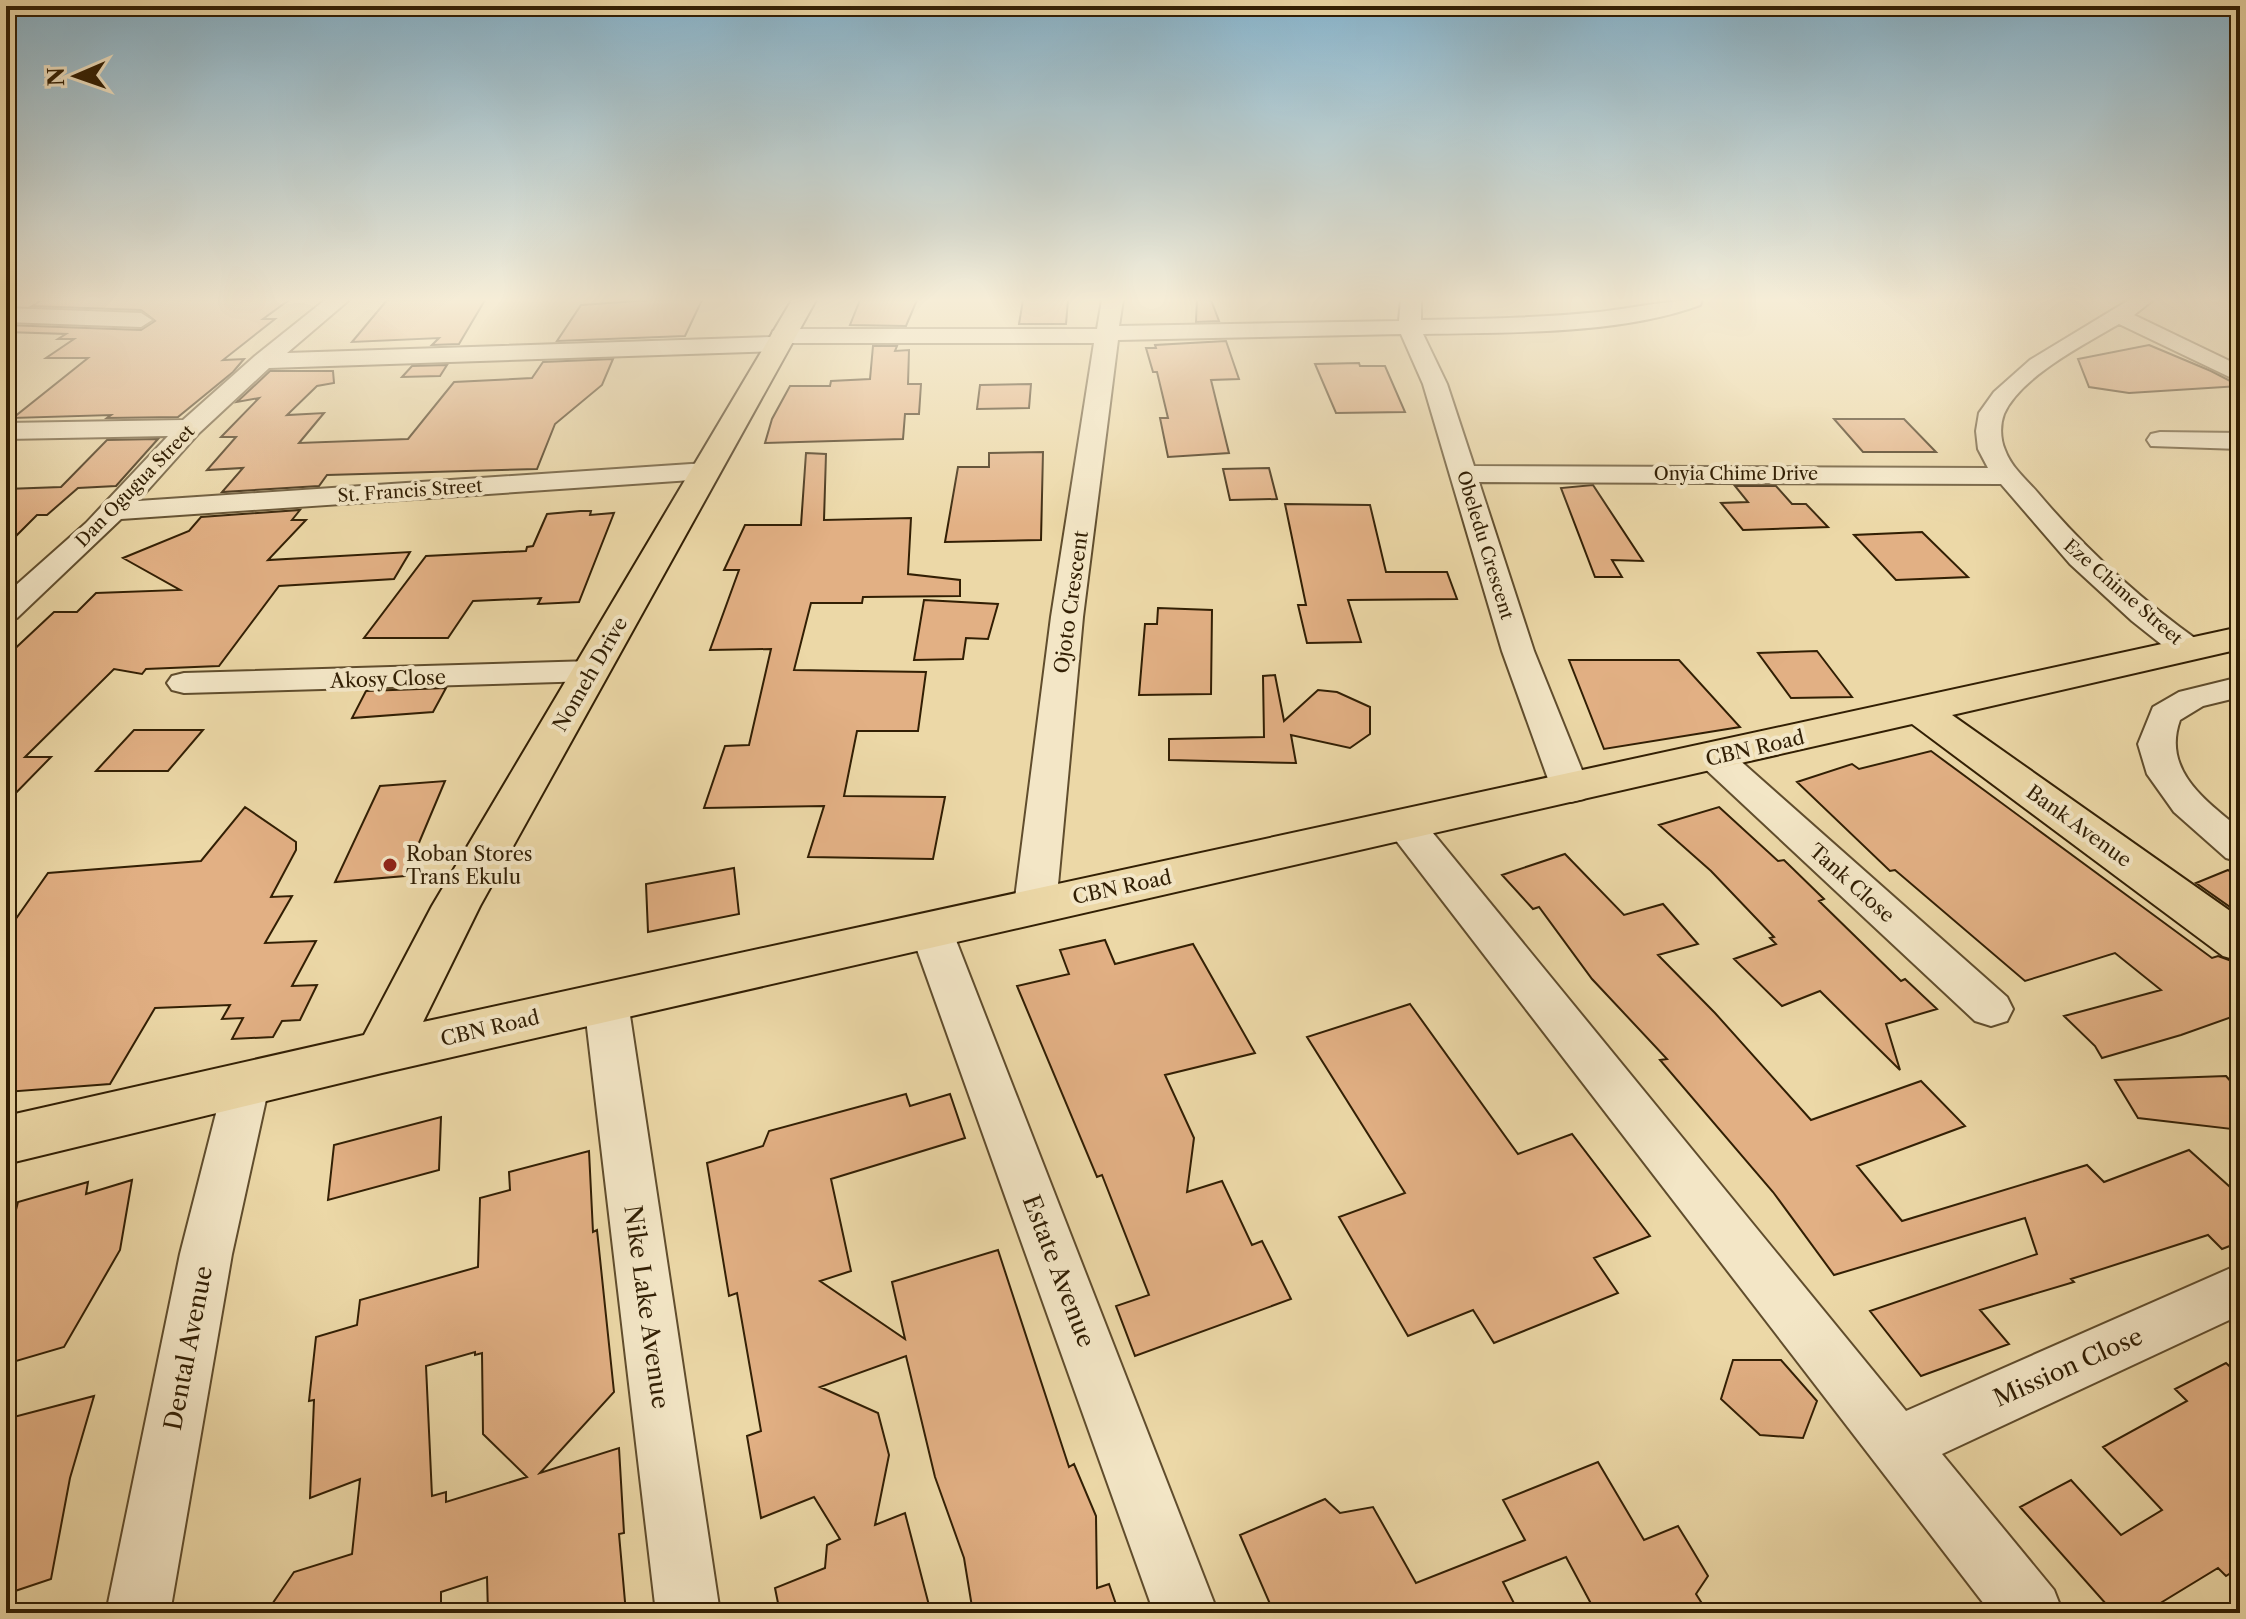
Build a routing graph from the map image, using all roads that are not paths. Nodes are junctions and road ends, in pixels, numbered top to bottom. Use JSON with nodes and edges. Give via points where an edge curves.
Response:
{"nodes":[{"id":1,"x":247,"y":376,"type":"edge"},
{"id":2,"x":758,"y":376,"type":"edge"},
{"id":3,"x":1100,"y":376,"type":"edge"},
{"id":4,"x":1431,"y":376,"type":"edge"},
{"id":5,"x":2028,"y":376,"type":"edge"},
{"id":6,"x":190,"y":428,"type":"junction"},
{"id":7,"x":6,"y":431,"type":"edge"},
{"id":8,"x":2160,"y":440,"type":"dead end"},
{"id":9,"x":2240,"y":441,"type":"edge"},
{"id":10,"x":706,"y":471,"type":"junction"},
{"id":11,"x":1463,"y":474,"type":"junction"},
{"id":12,"x":2009,"y":476,"type":"junction"},
{"id":13,"x":113,"y":511,"type":"junction"},
{"id":14,"x":6,"y":611,"type":"edge"},
{"id":15,"x":2240,"y":638,"type":"edge"},
{"id":16,"x":2188,"y":649,"type":"junction"},
{"id":17,"x":592,"y":671,"type":"junction"},
{"id":18,"x":184,"y":683,"type":"dead end"},
{"id":19,"x":2240,"y":687,"type":"edge"},
{"id":20,"x":1919,"y":710,"type":"junction"},
{"id":21,"x":1714,"y":757,"type":"junction"},
{"id":22,"x":1571,"y":790,"type":"junction"},
{"id":23,"x":1405,"y":825,"type":"junction"},
{"id":24,"x":2240,"y":849,"type":"edge"},
{"id":25,"x":1035,"y":906,"type":"junction"},
{"id":26,"x":931,"y":930,"type":"junction"},
{"id":27,"x":2240,"y":943,"type":"edge"},
{"id":28,"x":606,"y":1002,"type":"junction"},
{"id":29,"x":1991,"y":1009,"type":"dead end"},
{"id":30,"x":382,"y":1052,"type":"junction"},
{"id":31,"x":246,"y":1086,"type":"junction"},
{"id":32,"x":6,"y":1140,"type":"edge"},
{"id":33,"x":2240,"y":1289,"type":"edge"},
{"id":34,"x":1897,"y":1445,"type":"junction"},
{"id":35,"x":138,"y":1613,"type":"edge"},
{"id":36,"x":688,"y":1613,"type":"edge"},
{"id":37,"x":1186,"y":1613,"type":"edge"},
{"id":38,"x":2031,"y":1613,"type":"edge"}],
"edges":[{"from":1,"to":6,"type":"street","name":"Dan Ogugua Street"},
{"from":2,"to":10,"type":"main road","name":"Nomeh Drive"},
{"from":3,"to":25,"type":"street","name":"Ojoto Crescent"},
{"from":4,"to":11,"type":"street","name":"Obeledu Crescent"},
{"from":5,"to":12,"type":"street","name":"Eze Chime Street","via":[[1998,404],[1990,421],[1988,438]]},
{"from":6,"to":7,"type":"street"},
{"from":6,"to":13,"type":"street","name":"Dan Ogugua Street"},
{"from":8,"to":9,"type":"street"},
{"from":10,"to":13,"type":"street","name":"St. Francis Street"},
{"from":10,"to":17,"type":"main road","name":"Nomeh Drive"},
{"from":11,"to":12,"type":"street","name":"Onyia Chime Drive"},
{"from":11,"to":22,"type":"street","name":"Obeledu Crescent","via":[[1518,651]]},
{"from":12,"to":16,"type":"street","name":"Eze Chime Street","via":[[2084,562]]},
{"from":13,"to":14,"type":"street","name":"Dan Ogugua Street"},
{"from":15,"to":16,"type":"main road","name":"CBN Road"},
{"from":16,"to":20,"type":"main road","name":"CBN Road"},
{"from":17,"to":18,"type":"street","name":"Akosy Close"},
{"from":17,"to":30,"type":"main road","name":"Nomeh Drive","via":[[456,906]]},
{"from":19,"to":24,"type":"street","via":[[2191,699],[2165,714],[2156,742],[2163,771],[2194,809]]},
{"from":20,"to":21,"type":"main road","name":"CBN Road"},
{"from":20,"to":27,"type":"main road","name":"Bank Avenue"},
{"from":21,"to":22,"type":"main road","name":"CBN Road"},
{"from":21,"to":29,"type":"street","name":"Tank Close"},
{"from":22,"to":23,"type":"main road","name":"CBN Road"},
{"from":23,"to":25,"type":"main road","name":"CBN Road"},
{"from":23,"to":34,"type":"street"},
{"from":25,"to":26,"type":"main road","name":"CBN Road"},
{"from":26,"to":28,"type":"main road","name":"CBN Road"},
{"from":26,"to":37,"type":"street","name":"Estate Avenue"},
{"from":28,"to":30,"type":"main road","name":"CBN Road"},
{"from":28,"to":36,"type":"street","name":"Nike Lake Avenue"},
{"from":30,"to":31,"type":"main road","name":"CBN Road"},
{"from":31,"to":32,"type":"main road","name":"CBN Road"},
{"from":31,"to":35,"type":"street","name":"Dental Avenue","via":[[206,1254]]},
{"from":33,"to":34,"type":"street","name":"Mission Close"},
{"from":34,"to":38,"type":"street"}]}
